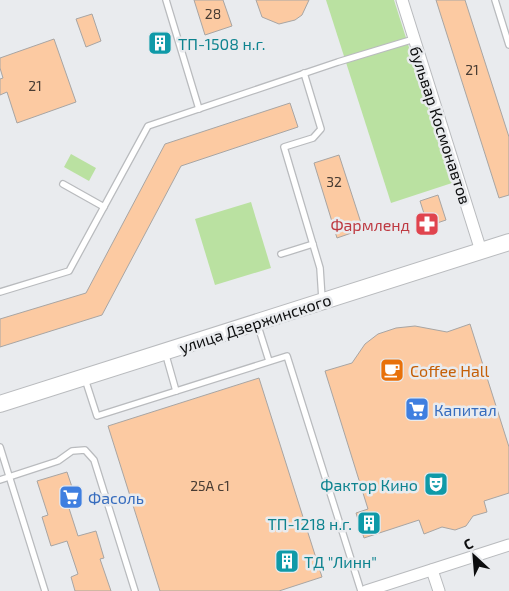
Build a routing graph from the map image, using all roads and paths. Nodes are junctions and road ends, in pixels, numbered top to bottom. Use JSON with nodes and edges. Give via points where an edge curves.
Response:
{"nodes":[{"id":1,"x":166,"y":0,"type":"edge"},
{"id":2,"x":402,"y":0,"type":"edge"},
{"id":3,"x":495,"y":0,"type":"edge"},
{"id":4,"x":414,"y":39,"type":"junction"},
{"id":5,"x":509,"y":45,"type":"edge"},
{"id":6,"x":304,"y":73,"type":"junction"},
{"id":7,"x":199,"y":109,"type":"junction"},
{"id":8,"x":63,"y":184,"type":"dead end"},
{"id":9,"x":104,"y":206,"type":"junction"},
{"id":10,"x":509,"y":242,"type":"edge"},
{"id":11,"x":313,"y":244,"type":"junction"},
{"id":12,"x":481,"y":251,"type":"junction"},
{"id":13,"x":281,"y":254,"type":"dead end"},
{"id":14,"x":0,"y":292,"type":"edge"},
{"id":15,"x":322,"y":301,"type":"junction"},
{"id":16,"x":257,"y":323,"type":"junction"},
{"id":17,"x":165,"y":352,"type":"junction"},
{"id":18,"x":269,"y":361,"type":"junction"},
{"id":19,"x":85,"y":377,"type":"junction"},
{"id":20,"x":176,"y":391,"type":"junction"},
{"id":21,"x":0,"y":404,"type":"edge"},
{"id":22,"x":0,"y":447,"type":"edge"},
{"id":23,"x":10,"y":477,"type":"junction"},
{"id":24,"x":0,"y":480,"type":"edge"},
{"id":25,"x":509,"y":545,"type":"edge"},
{"id":26,"x":432,"y":570,"type":"junction"},
{"id":27,"x":45,"y":591,"type":"edge"},
{"id":28,"x":135,"y":591,"type":"edge"},
{"id":29,"x":361,"y":591,"type":"edge"},
{"id":30,"x":366,"y":591,"type":"edge"},
{"id":31,"x":438,"y":591,"type":"edge"}],
"edges":[{"from":1,"to":7,"type":"lane"},
{"from":2,"to":4,"type":"street","name":"бульвар Космонавтов"},
{"from":3,"to":5,"type":"lane"},
{"from":4,"to":6,"type":"lane"},
{"from":4,"to":12,"type":"street","name":"бульвар Космонавтов"},
{"from":6,"to":7,"type":"lane"},
{"from":6,"to":11,"type":"lane","via":[[321,129],[313,138],[284,147]]},
{"from":7,"to":9,"type":"lane","via":[[148,126]]},
{"from":8,"to":9,"type":"lane"},
{"from":9,"to":14,"type":"lane","via":[[69,271]]},
{"from":10,"to":12,"type":"main road","name":"улица Дзержинского"},
{"from":11,"to":13,"type":"lane"},
{"from":11,"to":15,"type":"lane","via":[[320,268]]},
{"from":12,"to":15,"type":"main road","name":"улица Дзержинского"},
{"from":15,"to":16,"type":"main road","name":"улица Дзержинского"},
{"from":16,"to":17,"type":"main road","name":"улица Дзержинского"},
{"from":16,"to":18,"type":"lane"},
{"from":17,"to":19,"type":"main road","name":"улица Дзержинского"},
{"from":17,"to":20,"type":"lane"},
{"from":18,"to":20,"type":"lane"},
{"from":18,"to":29,"type":"lane","via":[[287,356]]},
{"from":19,"to":20,"type":"lane","via":[[97,416]]},
{"from":19,"to":21,"type":"main road","name":"улица Дзержинского"},
{"from":22,"to":23,"type":"lane"},
{"from":23,"to":24,"type":"lane"},
{"from":23,"to":27,"type":"lane"},
{"from":23,"to":28,"type":"lane","via":[[58,461],[72,451],[85,450],[94,460]]},
{"from":25,"to":26,"type":"street"},
{"from":26,"to":30,"type":"street"},
{"from":26,"to":31,"type":"street"}]}
